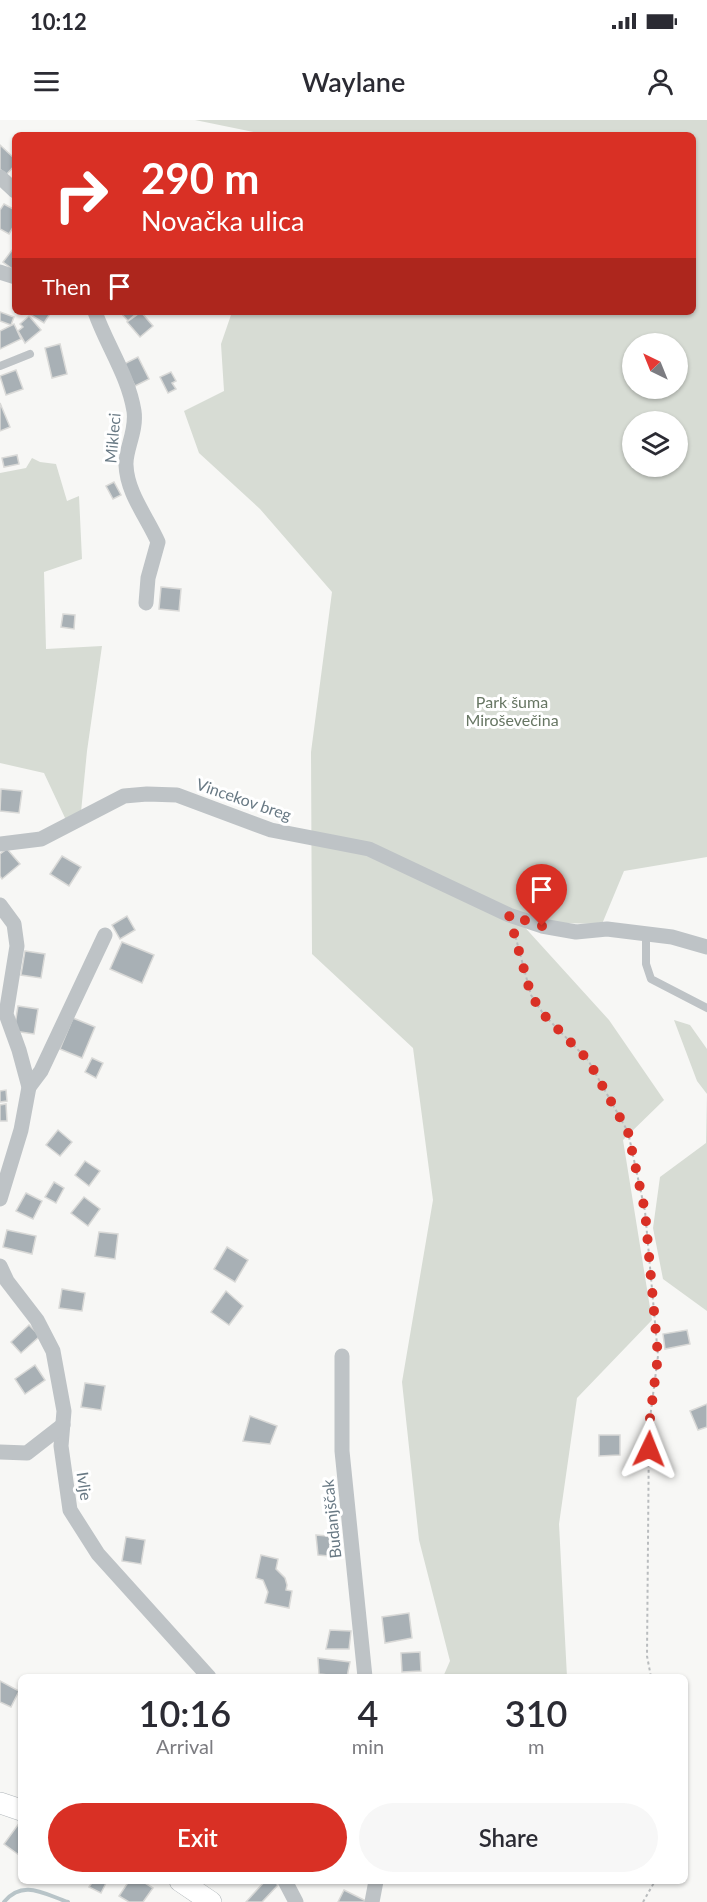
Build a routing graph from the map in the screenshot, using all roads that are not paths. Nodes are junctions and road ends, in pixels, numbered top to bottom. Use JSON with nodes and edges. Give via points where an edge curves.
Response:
{"nodes":[{"id":1,"x":0,"y":177,"type":"edge"},
{"id":2,"x":12,"y":188,"type":"edge"},
{"id":3,"x":96,"y":315,"type":"edge"},
{"id":4,"x":30,"y":354,"type":"dead end"},
{"id":5,"x":0,"y":366,"type":"edge"},
{"id":6,"x":146,"y":603,"type":"dead end"},
{"id":7,"x":0,"y":844,"type":"edge"},
{"id":8,"x":0,"y":905,"type":"edge"},
{"id":9,"x":646,"y":934,"type":"junction"},
{"id":10,"x":105,"y":935,"type":"dead end"},
{"id":11,"x":707,"y":947,"type":"edge"},
{"id":12,"x":707,"y":1008,"type":"edge"},
{"id":13,"x":28,"y":1087,"type":"junction"},
{"id":14,"x":0,"y":1199,"type":"edge"},
{"id":15,"x":0,"y":1266,"type":"edge"},
{"id":16,"x":342,"y":1356,"type":"dead end"},
{"id":17,"x":63,"y":1425,"type":"junction"},
{"id":18,"x":0,"y":1452,"type":"edge"},
{"id":19,"x":206,"y":1674,"type":"edge"},
{"id":20,"x":364,"y":1674,"type":"edge"},
{"id":21,"x":0,"y":1803,"type":"edge"},
{"id":22,"x":18,"y":1809,"type":"edge"},
{"id":23,"x":184,"y":1884,"type":"edge"},
{"id":24,"x":287,"y":1884,"type":"edge"},
{"id":25,"x":375,"y":1884,"type":"edge"},
{"id":26,"x":211,"y":1902,"type":"edge"},
{"id":27,"x":296,"y":1902,"type":"edge"},
{"id":28,"x":372,"y":1902,"type":"edge"}],
"edges":[{"from":1,"to":2,"type":"street"},
{"from":3,"to":6,"type":"street","name":"Mikleci","via":[[125,378],[134,413],[125,463],[128,483],[158,542]]},
{"from":4,"to":5,"type":"lane"},
{"from":7,"to":9,"type":"street","name":"Vincekov breg","via":[[41,839],[124,796],[177,795],[271,830],[369,849],[509,915],[542,926],[576,932],[606,929]]},
{"from":8,"to":13,"type":"street","via":[[14,924],[17,946],[6,1014]]},
{"from":9,"to":11,"type":"street","name":"Vincekov breg"},
{"from":9,"to":12,"type":"lane","via":[[646,964],[651,978]]},
{"from":10,"to":13,"type":"street","via":[[41,1071]]},
{"from":13,"to":14,"type":"street","via":[[21,1130]]},
{"from":15,"to":17,"type":"street","name":"Ivlje","via":[[53,1351]]},
{"from":16,"to":20,"type":"street","name":"Budanjščak","via":[[342,1451]]},
{"from":17,"to":18,"type":"street","via":[[27,1453]]},
{"from":17,"to":19,"type":"street","name":"Ivlje","via":[[61,1446],[70,1510],[98,1554]]},
{"from":21,"to":22,"type":"street"},
{"from":23,"to":26,"type":"street"},
{"from":24,"to":27,"type":"street"},
{"from":25,"to":28,"type":"street"}]}
